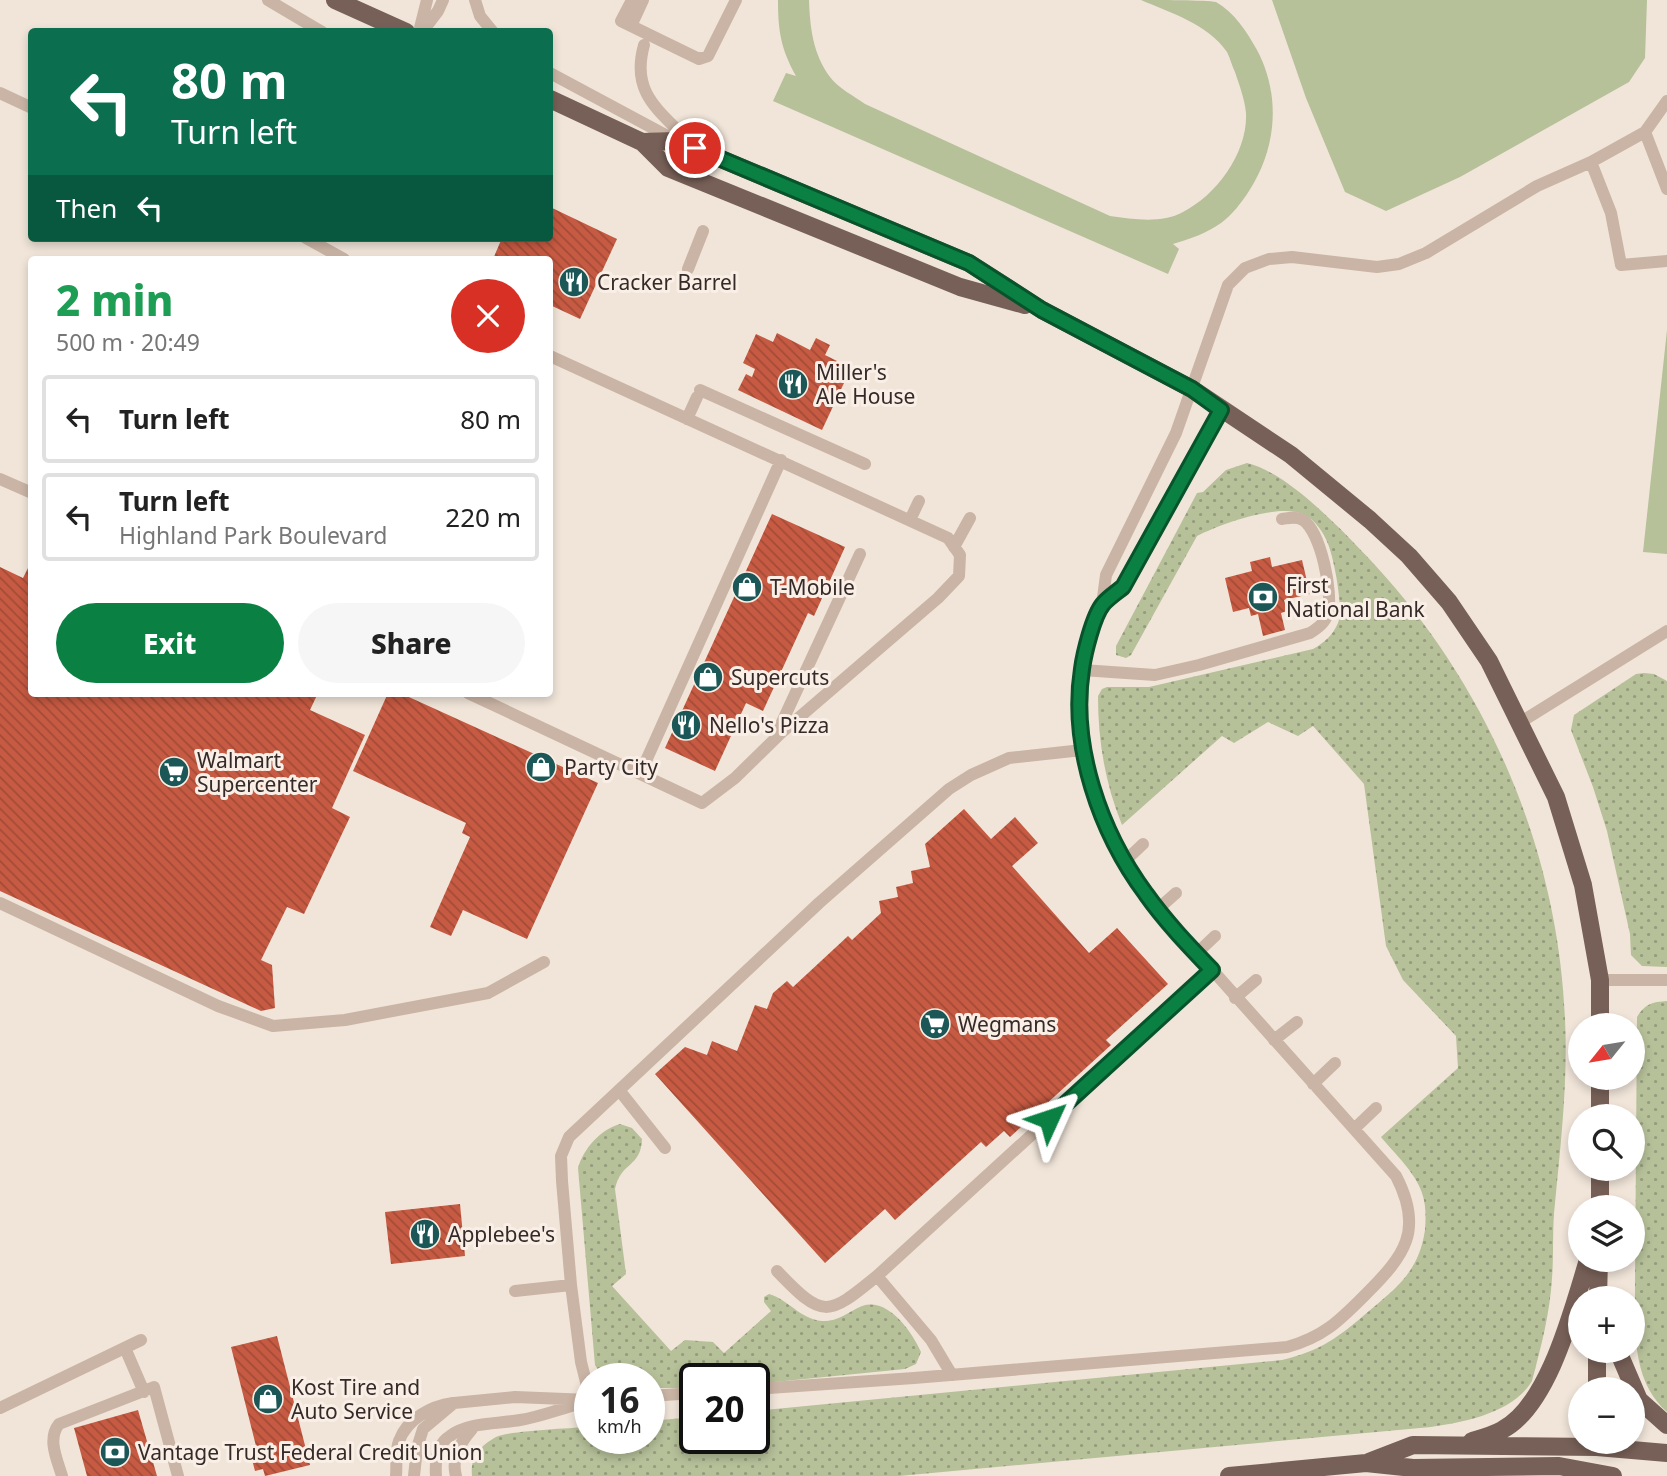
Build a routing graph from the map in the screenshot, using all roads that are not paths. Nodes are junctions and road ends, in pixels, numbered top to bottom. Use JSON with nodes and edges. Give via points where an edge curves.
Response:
{"nodes":[{"id":1,"x":268,"y":0,"type":"edge"},
{"id":2,"x":335,"y":0,"type":"edge"},
{"id":3,"x":427,"y":0,"type":"edge"},
{"id":4,"x":443,"y":0,"type":"edge"},
{"id":5,"x":475,"y":0,"type":"edge"},
{"id":6,"x":632,"y":0,"type":"edge"},
{"id":7,"x":643,"y":0,"type":"edge"},
{"id":8,"x":736,"y":0,"type":"edge"},
{"id":9,"x":631,"y":26,"type":"junction"},
{"id":10,"x":315,"y":28,"type":"edge"},
{"id":11,"x":397,"y":28,"type":"edge"},
{"id":12,"x":421,"y":28,"type":"edge"},
{"id":13,"x":424,"y":28,"type":"edge"},
{"id":14,"x":490,"y":28,"type":"edge"},
{"id":15,"x":644,"y":45,"type":"dead end"},
{"id":16,"x":553,"y":75,"type":"edge"},
{"id":17,"x":0,"y":93,"type":"edge"},
{"id":18,"x":553,"y":100,"type":"edge"},
{"id":19,"x":1667,"y":101,"type":"edge"},
{"id":20,"x":28,"y":106,"type":"edge"},
{"id":21,"x":1645,"y":132,"type":"junction"},
{"id":22,"x":676,"y":141,"type":"junction"},
{"id":23,"x":642,"y":142,"type":"junction"},
{"id":24,"x":695,"y":148,"type":"junction"},
{"id":25,"x":1591,"y":162,"type":"junction"},
{"id":26,"x":1667,"y":189,"type":"edge"},
{"id":27,"x":703,"y":230,"type":"dead end"},
{"id":28,"x":326,"y":242,"type":"edge"},
{"id":29,"x":341,"y":256,"type":"edge"},
{"id":30,"x":1667,"y":261,"type":"edge"},
{"id":31,"x":688,"y":268,"type":"dead end"},
{"id":32,"x":1042,"y":310,"type":"junction"},
{"id":33,"x":553,"y":357,"type":"edge"},
{"id":34,"x":1192,"y":389,"type":"junction"},
{"id":35,"x":1221,"y":410,"type":"junction"},
{"id":36,"x":687,"y":419,"type":"junction"},
{"id":37,"x":781,"y":460,"type":"junction"},
{"id":38,"x":865,"y":464,"type":"dead end"},
{"id":39,"x":0,"y":480,"type":"edge"},
{"id":40,"x":28,"y":491,"type":"edge"},
{"id":41,"x":919,"y":501,"type":"dead end"},
{"id":42,"x":970,"y":518,"type":"dead end"},
{"id":43,"x":1282,"y":519,"type":"dead end"},
{"id":44,"x":910,"y":520,"type":"junction"},
{"id":45,"x":954,"y":547,"type":"junction"},
{"id":46,"x":860,"y":554,"type":"dead end"},
{"id":47,"x":1102,"y":605,"type":"junction"},
{"id":48,"x":1667,"y":631,"type":"edge"},
{"id":49,"x":1082,"y":670,"type":"junction"},
{"id":50,"x":477,"y":697,"type":"edge"},
{"id":51,"x":1521,"y":722,"type":"junction"},
{"id":52,"x":774,"y":740,"type":"junction"},
{"id":53,"x":1082,"y":750,"type":"junction"},
{"id":54,"x":641,"y":772,"type":"junction"},
{"id":55,"x":1143,"y":844,"type":"dead end"},
{"id":56,"x":1125,"y":861,"type":"junction"},
{"id":57,"x":1176,"y":892,"type":"dead end"},
{"id":58,"x":0,"y":903,"type":"edge"},
{"id":59,"x":1158,"y":909,"type":"junction"},
{"id":60,"x":1215,"y":936,"type":"dead end"},
{"id":61,"x":1196,"y":954,"type":"junction"},
{"id":62,"x":544,"y":962,"type":"dead end"},
{"id":63,"x":1212,"y":970,"type":"junction"},
{"id":64,"x":1256,"y":980,"type":"dead end"},
{"id":65,"x":1600,"y":980,"type":"junction"},
{"id":66,"x":1667,"y":980,"type":"edge"},
{"id":67,"x":1235,"y":998,"type":"junction"},
{"id":68,"x":1600,"y":1013,"type":"edge"},
{"id":69,"x":1297,"y":1022,"type":"dead end"},
{"id":70,"x":1274,"y":1040,"type":"junction"},
{"id":71,"x":1335,"y":1063,"type":"dead end"},
{"id":72,"x":1313,"y":1084,"type":"junction"},
{"id":73,"x":619,"y":1090,"type":"junction"},
{"id":74,"x":1376,"y":1108,"type":"dead end"},
{"id":75,"x":1354,"y":1129,"type":"junction"},
{"id":76,"x":665,"y":1148,"type":"dead end"},
{"id":77,"x":777,"y":1271,"type":"dead end"},
{"id":78,"x":1584,"y":1272,"type":"edge"},
{"id":79,"x":877,"y":1276,"type":"junction"},
{"id":80,"x":571,"y":1285,"type":"junction"},
{"id":81,"x":515,"y":1291,"type":"dead end"},
{"id":82,"x":141,"y":1340,"type":"dead end"},
{"id":83,"x":125,"y":1348,"type":"junction"},
{"id":84,"x":581,"y":1363,"type":"edge"},
{"id":85,"x":1624,"y":1363,"type":"edge"},
{"id":86,"x":952,"y":1375,"type":"junction"},
{"id":87,"x":770,"y":1388,"type":"edge"},
{"id":88,"x":144,"y":1392,"type":"junction"},
{"id":89,"x":574,"y":1399,"type":"edge"},
{"id":90,"x":454,"y":1403,"type":"junction"},
{"id":91,"x":574,"y":1405,"type":"edge"},
{"id":92,"x":0,"y":1408,"type":"edge"},
{"id":93,"x":1667,"y":1426,"type":"edge"},
{"id":94,"x":474,"y":1427,"type":"junction"},
{"id":95,"x":1461,"y":1445,"type":"junction"},
{"id":96,"x":1568,"y":1445,"type":"edge"},
{"id":97,"x":1645,"y":1450,"type":"edge"},
{"id":98,"x":1667,"y":1453,"type":"edge"},
{"id":99,"x":1599,"y":1454,"type":"edge"},
{"id":100,"x":1366,"y":1463,"type":"junction"},
{"id":101,"x":1452,"y":1471,"type":"edge"},
{"id":102,"x":1603,"y":1475,"type":"edge"},
{"id":103,"x":61,"y":1476,"type":"edge"},
{"id":104,"x":178,"y":1476,"type":"edge"},
{"id":105,"x":396,"y":1476,"type":"edge"},
{"id":106,"x":414,"y":1476,"type":"edge"},
{"id":107,"x":436,"y":1476,"type":"edge"},
{"id":108,"x":456,"y":1476,"type":"edge"},
{"id":109,"x":1229,"y":1476,"type":"edge"}],
"edges":[{"from":1,"to":10,"type":"lane"},
{"from":2,"to":11,"type":"main road"},
{"from":3,"to":12,"type":"lane"},
{"from":4,"to":13,"type":"lane"},
{"from":5,"to":14,"type":"lane"},
{"from":6,"to":9,"type":"lane","via":[[621,22]]},
{"from":7,"to":9,"type":"lane"},
{"from":8,"to":9,"type":"lane","via":[[708,56],[699,58]]},
{"from":15,"to":24,"type":"lane","via":[[639,74],[644,92]]},
{"from":16,"to":22,"type":"lane"},
{"from":17,"to":20,"type":"lane"},
{"from":18,"to":23,"type":"main road"},
{"from":19,"to":21,"type":"lane"},
{"from":21,"to":25,"type":"lane"},
{"from":21,"to":26,"type":"lane"},
{"from":22,"to":23,"type":"main road"},
{"from":22,"to":24,"type":"main road"},
{"from":23,"to":32,"type":"main road","via":[[668,168],[960,287]]},
{"from":24,"to":32,"type":"main road","via":[[969,263]]},
{"from":25,"to":30,"type":"lane","via":[[1611,213],[1621,265]]},
{"from":25,"to":34,"type":"lane","via":[[1537,186],[1436,248],[1399,264],[1377,267],[1292,257],[1245,268],[1228,285]]},
{"from":27,"to":31,"type":"lane"},
{"from":28,"to":29,"type":"lane"},
{"from":32,"to":34,"type":"main road"},
{"from":33,"to":36,"type":"lane"},
{"from":34,"to":35,"type":"main road"},
{"from":34,"to":47,"type":"lane","via":[[1176,433],[1106,575]]},
{"from":35,"to":47,"type":"lane","via":[[1123,587]]},
{"from":35,"to":51,"type":"main road","via":[[1291,455],[1409,556],[1449,602]]},
{"from":36,"to":37,"type":"lane"},
{"from":36,"to":38,"type":"lane","via":[[699,394]]},
{"from":37,"to":44,"type":"lane"},
{"from":37,"to":54,"type":"lane"},
{"from":39,"to":40,"type":"lane"},
{"from":41,"to":44,"type":"lane"},
{"from":42,"to":45,"type":"lane"},
{"from":43,"to":49,"type":"lane","via":[[1303,520],[1318,539],[1329,602],[1321,625],[1310,633],[1155,675]]},
{"from":44,"to":45,"type":"lane","via":[[948,538]]},
{"from":45,"to":52,"type":"lane","via":[[960,555],[959,576]]},
{"from":46,"to":52,"type":"lane"},
{"from":47,"to":49,"type":"lane"},
{"from":48,"to":51,"type":"lane"},
{"from":49,"to":53,"type":"lane","via":[[1078,695]]},
{"from":50,"to":54,"type":"lane"},
{"from":51,"to":65,"type":"main road","via":[[1556,797],[1583,885]]},
{"from":52,"to":54,"type":"lane","via":[[702,803]]},
{"from":53,"to":56,"type":"lane","via":[[1095,795]]},
{"from":53,"to":73,"type":"lane","via":[[1009,758],[949,789]]},
{"from":55,"to":56,"type":"lane"},
{"from":56,"to":59,"type":"lane"},
{"from":57,"to":59,"type":"lane"},
{"from":58,"to":62,"type":"lane","via":[[218,1006],[273,1026],[345,1020],[488,993]]},
{"from":59,"to":61,"type":"lane"},
{"from":60,"to":61,"type":"lane"},
{"from":61,"to":63,"type":"lane"},
{"from":63,"to":67,"type":"lane"},
{"from":63,"to":79,"type":"lane"},
{"from":64,"to":67,"type":"lane"},
{"from":65,"to":66,"type":"lane"},
{"from":65,"to":68,"type":"main road"},
{"from":67,"to":70,"type":"lane"},
{"from":69,"to":70,"type":"lane"},
{"from":70,"to":72,"type":"lane"},
{"from":71,"to":72,"type":"lane"},
{"from":72,"to":75,"type":"lane"},
{"from":73,"to":76,"type":"lane"},
{"from":73,"to":80,"type":"lane","via":[[569,1137],[561,1156]]},
{"from":74,"to":75,"type":"lane"},
{"from":75,"to":86,"type":"lane","via":[[1406,1194],[1408,1231],[1398,1260],[1326,1332],[1287,1346]]},
{"from":77,"to":79,"type":"lane","via":[[823,1308],[846,1301]]},
{"from":78,"to":95,"type":"main road","via":[[1565,1336],[1537,1398],[1504,1429]]},
{"from":79,"to":86,"type":"lane","via":[[930,1340]]},
{"from":80,"to":81,"type":"lane"},
{"from":80,"to":84,"type":"lane"},
{"from":82,"to":83,"type":"lane"},
{"from":83,"to":88,"type":"lane"},
{"from":83,"to":92,"type":"lane"},
{"from":85,"to":93,"type":"main road","via":[[1639,1400]]},
{"from":86,"to":87,"type":"lane"},
{"from":88,"to":103,"type":"lane","via":[[59,1424],[52,1438]]},
{"from":88,"to":104,"type":"lane","via":[[154,1387]]},
{"from":89,"to":90,"type":"lane","via":[[515,1397]]},
{"from":90,"to":105,"type":"lane","via":[[437,1405],[406,1430],[399,1442]]},
{"from":90,"to":106,"type":"lane","via":[[423,1429]]},
{"from":91,"to":94,"type":"lane","via":[[522,1420]]},
{"from":94,"to":107,"type":"lane","via":[[450,1435],[441,1445]]},
{"from":94,"to":108,"type":"lane","via":[[460,1442]]},
{"from":95,"to":96,"type":"main road"},
{"from":95,"to":100,"type":"main road","via":[[1413,1445]]},
{"from":97,"to":98,"type":"main road"},
{"from":99,"to":102,"type":"main road"},
{"from":100,"to":101,"type":"main road"},
{"from":100,"to":109,"type":"main road"},
{"from":101,"to":102,"type":"main road","via":[[1559,1466]]}]}
